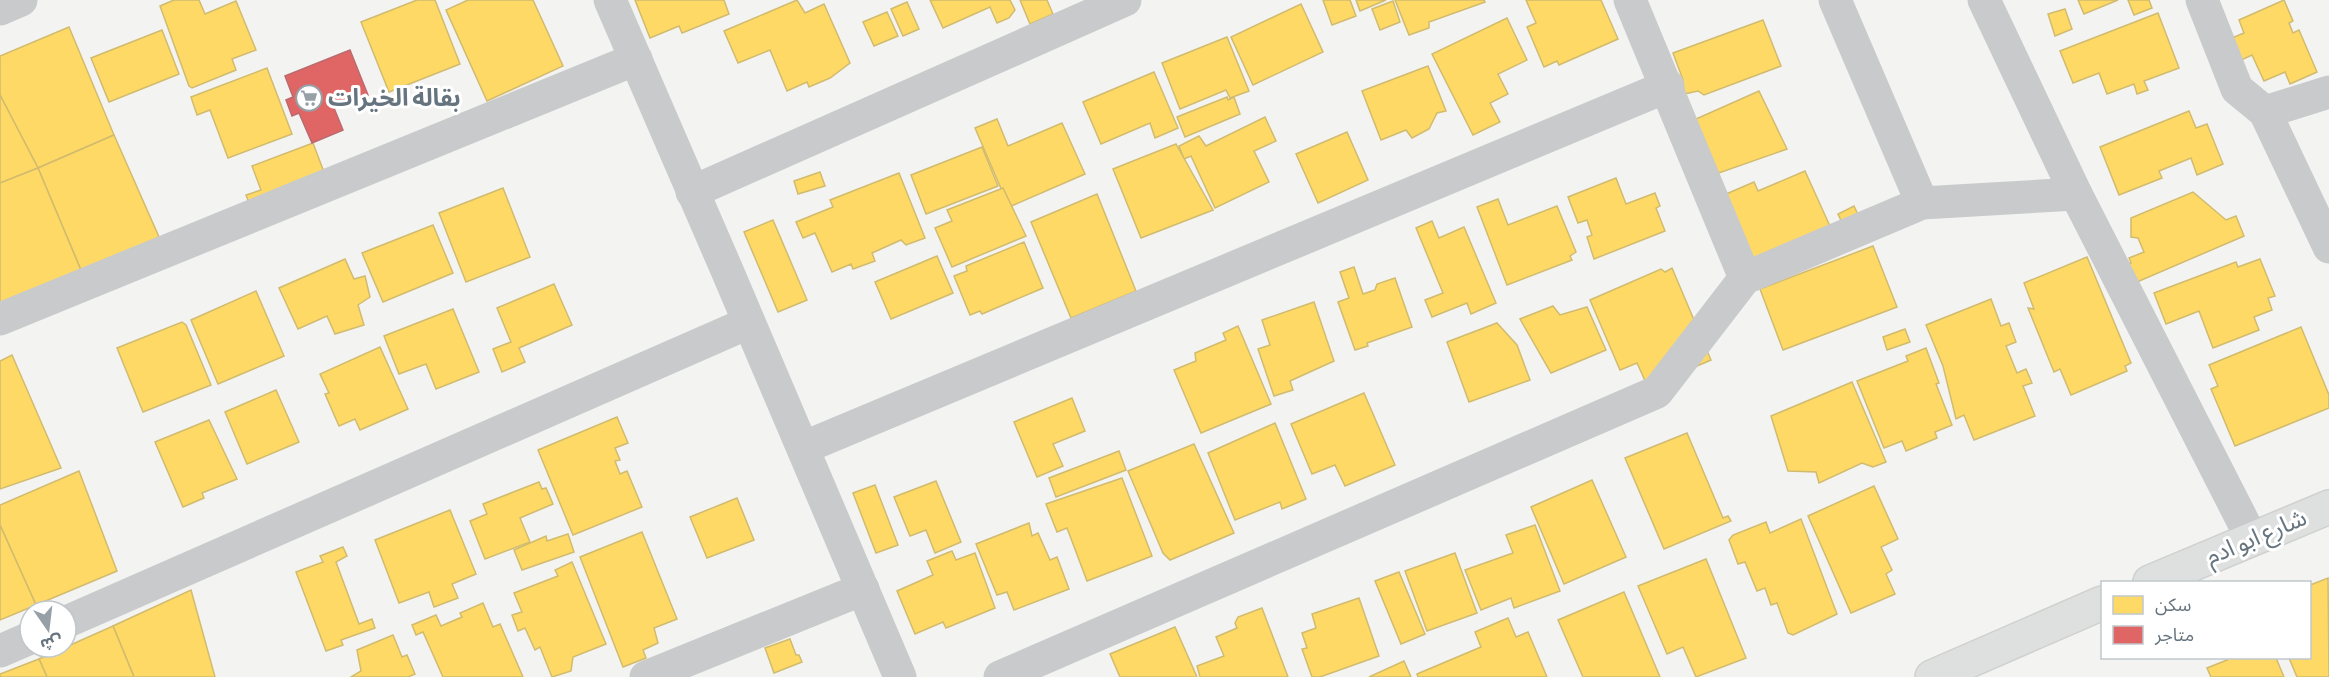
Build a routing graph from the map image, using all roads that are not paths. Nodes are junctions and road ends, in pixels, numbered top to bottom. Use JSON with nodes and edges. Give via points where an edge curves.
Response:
{"nodes":[{"id":1,"x":21,"y":0,"type":"edge"},
{"id":2,"x":610,"y":0,"type":"edge"},
{"id":3,"x":1125,"y":0,"type":"edge"},
{"id":4,"x":1630,"y":0,"type":"edge"},
{"id":5,"x":1984,"y":0,"type":"edge"},
{"id":6,"x":2202,"y":0,"type":"edge"},
{"id":7,"x":1844,"y":3,"type":"edge"},
{"id":8,"x":0,"y":9,"type":"edge"},
{"id":9,"x":636,"y":59,"type":"junction"},
{"id":10,"x":1668,"y":86,"type":"junction"},
{"id":11,"x":2329,"y":92,"type":"edge"},
{"id":12,"x":2265,"y":112,"type":"junction"},
{"id":13,"x":692,"y":192,"type":"junction"},
{"id":14,"x":2076,"y":194,"type":"junction"},
{"id":15,"x":1922,"y":203,"type":"junction"},
{"id":16,"x":2329,"y":247,"type":"edge"},
{"id":17,"x":1745,"y":278,"type":"junction"},
{"id":18,"x":0,"y":319,"type":"edge"},
{"id":19,"x":748,"y":323,"type":"junction"},
{"id":20,"x":805,"y":447,"type":"junction"},
{"id":21,"x":2329,"y":507,"type":"edge"},
{"id":22,"x":2252,"y":538,"type":"junction"},
{"id":23,"x":2152,"y":581,"type":"edge"},
{"id":24,"x":863,"y":589,"type":"junction"},
{"id":25,"x":2101,"y":604,"type":"edge"},
{"id":26,"x":78,"y":617,"type":"edge"},
{"id":27,"x":18,"y":643,"type":"edge"},
{"id":28,"x":0,"y":651,"type":"edge"},
{"id":29,"x":646,"y":677,"type":"edge"},
{"id":30,"x":900,"y":677,"type":"edge"},
{"id":31,"x":1000,"y":677,"type":"edge"},
{"id":32,"x":1932,"y":677,"type":"edge"}],
"edges":[{"from":1,"to":8,"type":"street"},
{"from":2,"to":9,"type":"street"},
{"from":3,"to":13,"type":"street"},
{"from":4,"to":10,"type":"street"},
{"from":5,"to":14,"type":"street"},
{"from":6,"to":12,"type":"street","via":[[2237,89]]},
{"from":7,"to":15,"type":"street"},
{"from":9,"to":13,"type":"street"},
{"from":9,"to":18,"type":"street"},
{"from":10,"to":17,"type":"street"},
{"from":10,"to":20,"type":"street"},
{"from":11,"to":12,"type":"street"},
{"from":12,"to":16,"type":"street"},
{"from":13,"to":19,"type":"street"},
{"from":14,"to":15,"type":"street"},
{"from":14,"to":22,"type":"street"},
{"from":15,"to":17,"type":"street"},
{"from":17,"to":31,"type":"street","via":[[1657,392]]},
{"from":19,"to":20,"type":"street"},
{"from":19,"to":26,"type":"street"},
{"from":20,"to":24,"type":"street"},
{"from":21,"to":22,"type":"street","name":"شارع ابو ادم"},
{"from":22,"to":23,"type":"street","name":"شارع ابو ادم"},
{"from":24,"to":29,"type":"street"},
{"from":24,"to":30,"type":"street"},
{"from":25,"to":32,"type":"street"},
{"from":27,"to":28,"type":"street"}]}
